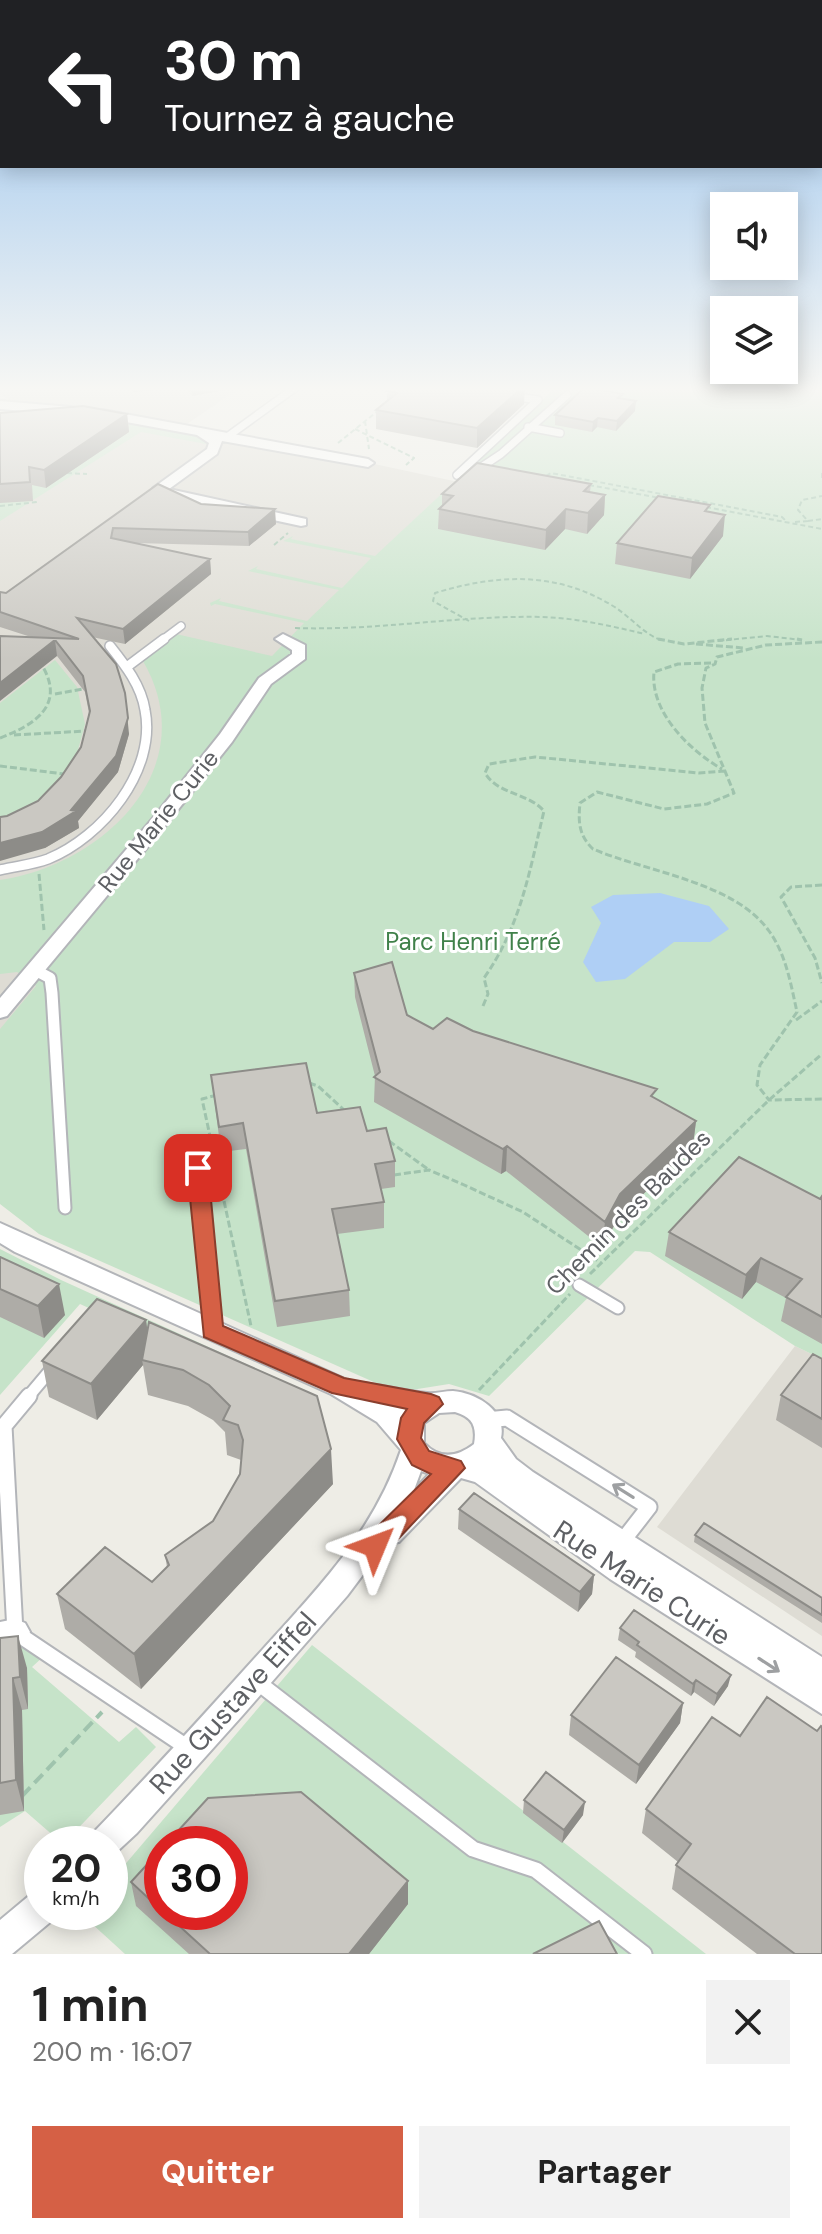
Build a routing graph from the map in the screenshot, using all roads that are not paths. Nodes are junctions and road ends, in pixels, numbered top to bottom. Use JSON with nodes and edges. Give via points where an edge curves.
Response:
{"nodes":[{"id":1,"x":175,"y":478,"type":"edge"},
{"id":2,"x":296,"y":526,"type":"road end"},
{"id":3,"x":181,"y":626,"type":"dead end"},
{"id":4,"x":286,"y":633,"type":"road end"},
{"id":5,"x":110,"y":646,"type":"dead end"},
{"id":6,"x":128,"y":666,"type":"junction"},
{"id":7,"x":0,"y":870,"type":"edge"},
{"id":8,"x":35,"y":970,"type":"junction"},
{"id":9,"x":0,"y":1011,"type":"edge"},
{"id":10,"x":198,"y":1168,"type":"dead end"},
{"id":11,"x":65,"y":1208,"type":"dead end"},
{"id":12,"x":0,"y":1232,"type":"edge"},
{"id":13,"x":579,"y":1285,"type":"road end"},
{"id":14,"x":618,"y":1308,"type":"dead end"},
{"id":15,"x":212,"y":1331,"type":"junction"},
{"id":16,"x":60,"y":1357,"type":"edge"},
{"id":17,"x":322,"y":1383,"type":"junction"},
{"id":18,"x":431,"y":1404,"type":"junction"},
{"id":19,"x":481,"y":1422,"type":"junction"},
{"id":20,"x":412,"y":1444,"type":"junction"},
{"id":21,"x":458,"y":1467,"type":"junction"},
{"id":22,"x":620,"y":1544,"type":"junction"},
{"id":23,"x":360,"y":1560,"type":"junction"},
{"id":24,"x":8,"y":1633,"type":"edge"},
{"id":25,"x":822,"y":1674,"type":"edge"},
{"id":26,"x":255,"y":1680,"type":"junction"},
{"id":27,"x":822,"y":1700,"type":"edge"},
{"id":28,"x":193,"y":1751,"type":"junction"},
{"id":29,"x":121,"y":1826,"type":"edge"},
{"id":30,"x":24,"y":1922,"type":"edge"},
{"id":31,"x":0,"y":1942,"type":"edge"},
{"id":32,"x":644,"y":1954,"type":"edge"}],
"edges":[{"from":1,"to":2,"type":"street","via":[[155,493]]},
{"from":3,"to":6,"type":"lane"},
{"from":4,"to":8,"type":"street","name":"Rue Marie Curie","via":[[300,648],[300,656],[265,681],[194,778]]},
{"from":5,"to":6,"type":"lane"},
{"from":6,"to":7,"type":"lane","via":[[146,705],[147,746],[129,791],[88,836],[38,862]]},
{"from":8,"to":9,"type":"street","name":"Rue Marie Curie"},
{"from":8,"to":11,"type":"lane","via":[[50,978],[52,993]]},
{"from":10,"to":15,"type":"lane"},
{"from":12,"to":15,"type":"street"},
{"from":13,"to":14,"type":"lane"},
{"from":15,"to":17,"type":"street"},
{"from":16,"to":24,"type":"lane","via":[[4,1426]]},
{"from":17,"to":18,"type":"street"},
{"from":17,"to":20,"type":"street","via":[[386,1414]]},
{"from":18,"to":19,"type":"street","via":[[456,1401]]},
{"from":18,"to":20,"type":"street","via":[[413,1418]]},
{"from":19,"to":21,"type":"street","via":[[480,1457]]},
{"from":19,"to":22,"type":"street","name":"Rue Marie Curie","via":[[507,1467]]},
{"from":22,"to":19,"type":"lane","one_way":true,"via":[[649,1507],[507,1418]]},
{"from":20,"to":21,"type":"street","via":[[430,1464]]},
{"from":20,"to":23,"type":"street","name":"Rue Gustave Eiffel","via":[[404,1490]]},
{"from":21,"to":23,"type":"street","name":"Rue Gustave Eiffel"},
{"from":21,"to":27,"type":"street","name":"Rue Marie Curie","one_way":true,"via":[[485,1473],[539,1516]]},
{"from":22,"to":25,"type":"street","name":"Rue Marie Curie"},
{"from":23,"to":26,"type":"street","name":"Rue Gustave Eiffel"},
{"from":24,"to":28,"type":"lane"},
{"from":26,"to":28,"type":"street","name":"Rue Gustave Eiffel"},
{"from":26,"to":32,"type":"lane","via":[[473,1849],[536,1870]]},
{"from":28,"to":29,"type":"street","name":"Rue Gustave Eiffel"},
{"from":30,"to":31,"type":"street"}]}
